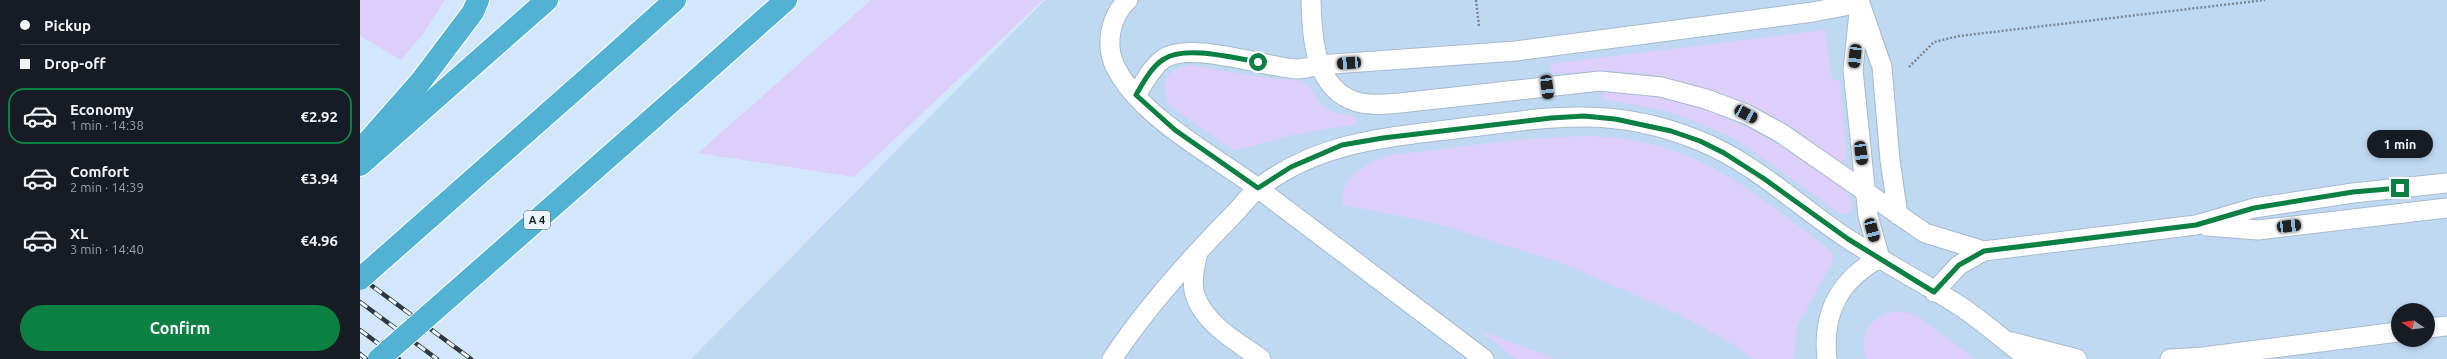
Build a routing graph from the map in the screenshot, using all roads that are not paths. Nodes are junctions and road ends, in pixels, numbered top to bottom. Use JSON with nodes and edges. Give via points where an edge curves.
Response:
{"nodes":[{"id":1,"x":478,"y":0,"type":"edge"},
{"id":2,"x":547,"y":0,"type":"edge"},
{"id":3,"x":675,"y":0,"type":"edge"},
{"id":4,"x":786,"y":0,"type":"edge"},
{"id":5,"x":1128,"y":0,"type":"edge"},
{"id":6,"x":1311,"y":0,"type":"edge"},
{"id":7,"x":1860,"y":1,"type":"edge"},
{"id":8,"x":1319,"y":65,"type":"junction"},
{"id":9,"x":1547,"y":87,"type":"junction"},
{"id":10,"x":1136,"y":95,"type":"junction"},
{"id":11,"x":1551,"y":118,"type":"junction"},
{"id":12,"x":360,"y":151,"type":"edge"},
{"id":13,"x":360,"y":166,"type":"edge"},
{"id":14,"x":2447,"y":183,"type":"edge"},
{"id":15,"x":1258,"y":188,"type":"junction"},
{"id":16,"x":1867,"y":192,"type":"junction"},
{"id":17,"x":2447,"y":208,"type":"edge"},
{"id":18,"x":1898,"y":215,"type":"junction"},
{"id":19,"x":2196,"y":225,"type":"junction"},
{"id":20,"x":1984,"y":251,"type":"junction"},
{"id":21,"x":1198,"y":252,"type":"junction"},
{"id":22,"x":1880,"y":258,"type":"junction"},
{"id":23,"x":360,"y":279,"type":"edge"},
{"id":24,"x":1934,"y":292,"type":"junction"},
{"id":25,"x":2447,"y":326,"type":"edge"},
{"id":26,"x":2435,"y":327,"type":"edge"},
{"id":27,"x":2391,"y":333,"type":"edge"},
{"id":28,"x":2003,"y":340,"type":"junction"},
{"id":29,"x":379,"y":359,"type":"edge"},
{"id":30,"x":1112,"y":359,"type":"edge"},
{"id":31,"x":1261,"y":359,"type":"edge"},
{"id":32,"x":1484,"y":359,"type":"edge"},
{"id":33,"x":1827,"y":359,"type":"edge"},
{"id":34,"x":2029,"y":359,"type":"edge"},
{"id":35,"x":2077,"y":359,"type":"edge"},
{"id":36,"x":2170,"y":359,"type":"edge"}],
"edges":[{"from":1,"to":12,"type":"highway","via":[[421,81]]},
{"from":2,"to":13,"type":"highway"},
{"from":3,"to":23,"type":"highway","bridge":true},
{"from":4,"to":29,"type":"highway","number":"A 4","bridge":true},
{"from":5,"to":10,"type":"lane","via":[[1110,29],[1109,52],[1116,68]]},
{"from":6,"to":8,"type":"lane","via":[[1312,30]]},
{"from":7,"to":8,"type":"lane","via":[[1813,12],[1516,51]]},
{"from":7,"to":16,"type":"lane","via":[[1853,70]]},
{"from":7,"to":18,"type":"lane","via":[[1882,67],[1890,160]]},
{"from":8,"to":9,"type":"lane","via":[[1328,81],[1345,97],[1373,104]]},
{"from":8,"to":10,"type":"lane","via":[[1299,69],[1203,52],[1185,54],[1164,58],[1149,74]]},
{"from":9,"to":11,"type":"lane"},
{"from":9,"to":16,"type":"lane","via":[[1600,81],[1630,82],[1706,99],[1746,114],[1782,133]]},
{"from":10,"to":15,"type":"lane","via":[[1175,130]]},
{"from":11,"to":15,"type":"lane","via":[[1342,145],[1291,167]]},
{"from":11,"to":22,"type":"lane","via":[[1584,116],[1615,119],[1657,127],[1700,141],[1745,166],[1848,239]]},
{"from":14,"to":19,"type":"lane","via":[[2353,192],[2254,208]]},
{"from":15,"to":21,"type":"lane"},
{"from":15,"to":32,"type":"lane"},
{"from":16,"to":18,"type":"lane"},
{"from":16,"to":22,"type":"lane","via":[[1868,216]]},
{"from":17,"to":19,"type":"lane","via":[[2258,230]]},
{"from":18,"to":20,"type":"lane","via":[[1925,233]]},
{"from":19,"to":20,"type":"lane"},
{"from":20,"to":24,"type":"lane","via":[[1959,265]]},
{"from":21,"to":30,"type":"lane","via":[[1138,320]]},
{"from":21,"to":31,"type":"lane","via":[[1194,272],[1195,295],[1209,320]]},
{"from":22,"to":24,"type":"lane"},
{"from":22,"to":33,"type":"lane","via":[[1860,269],[1837,300],[1826,326]]},
{"from":24,"to":28,"type":"lane","via":[[1960,306]]},
{"from":25,"to":26,"type":"lane"},
{"from":27,"to":36,"type":"lane"},
{"from":28,"to":34,"type":"lane"},
{"from":28,"to":35,"type":"lane"}]}
